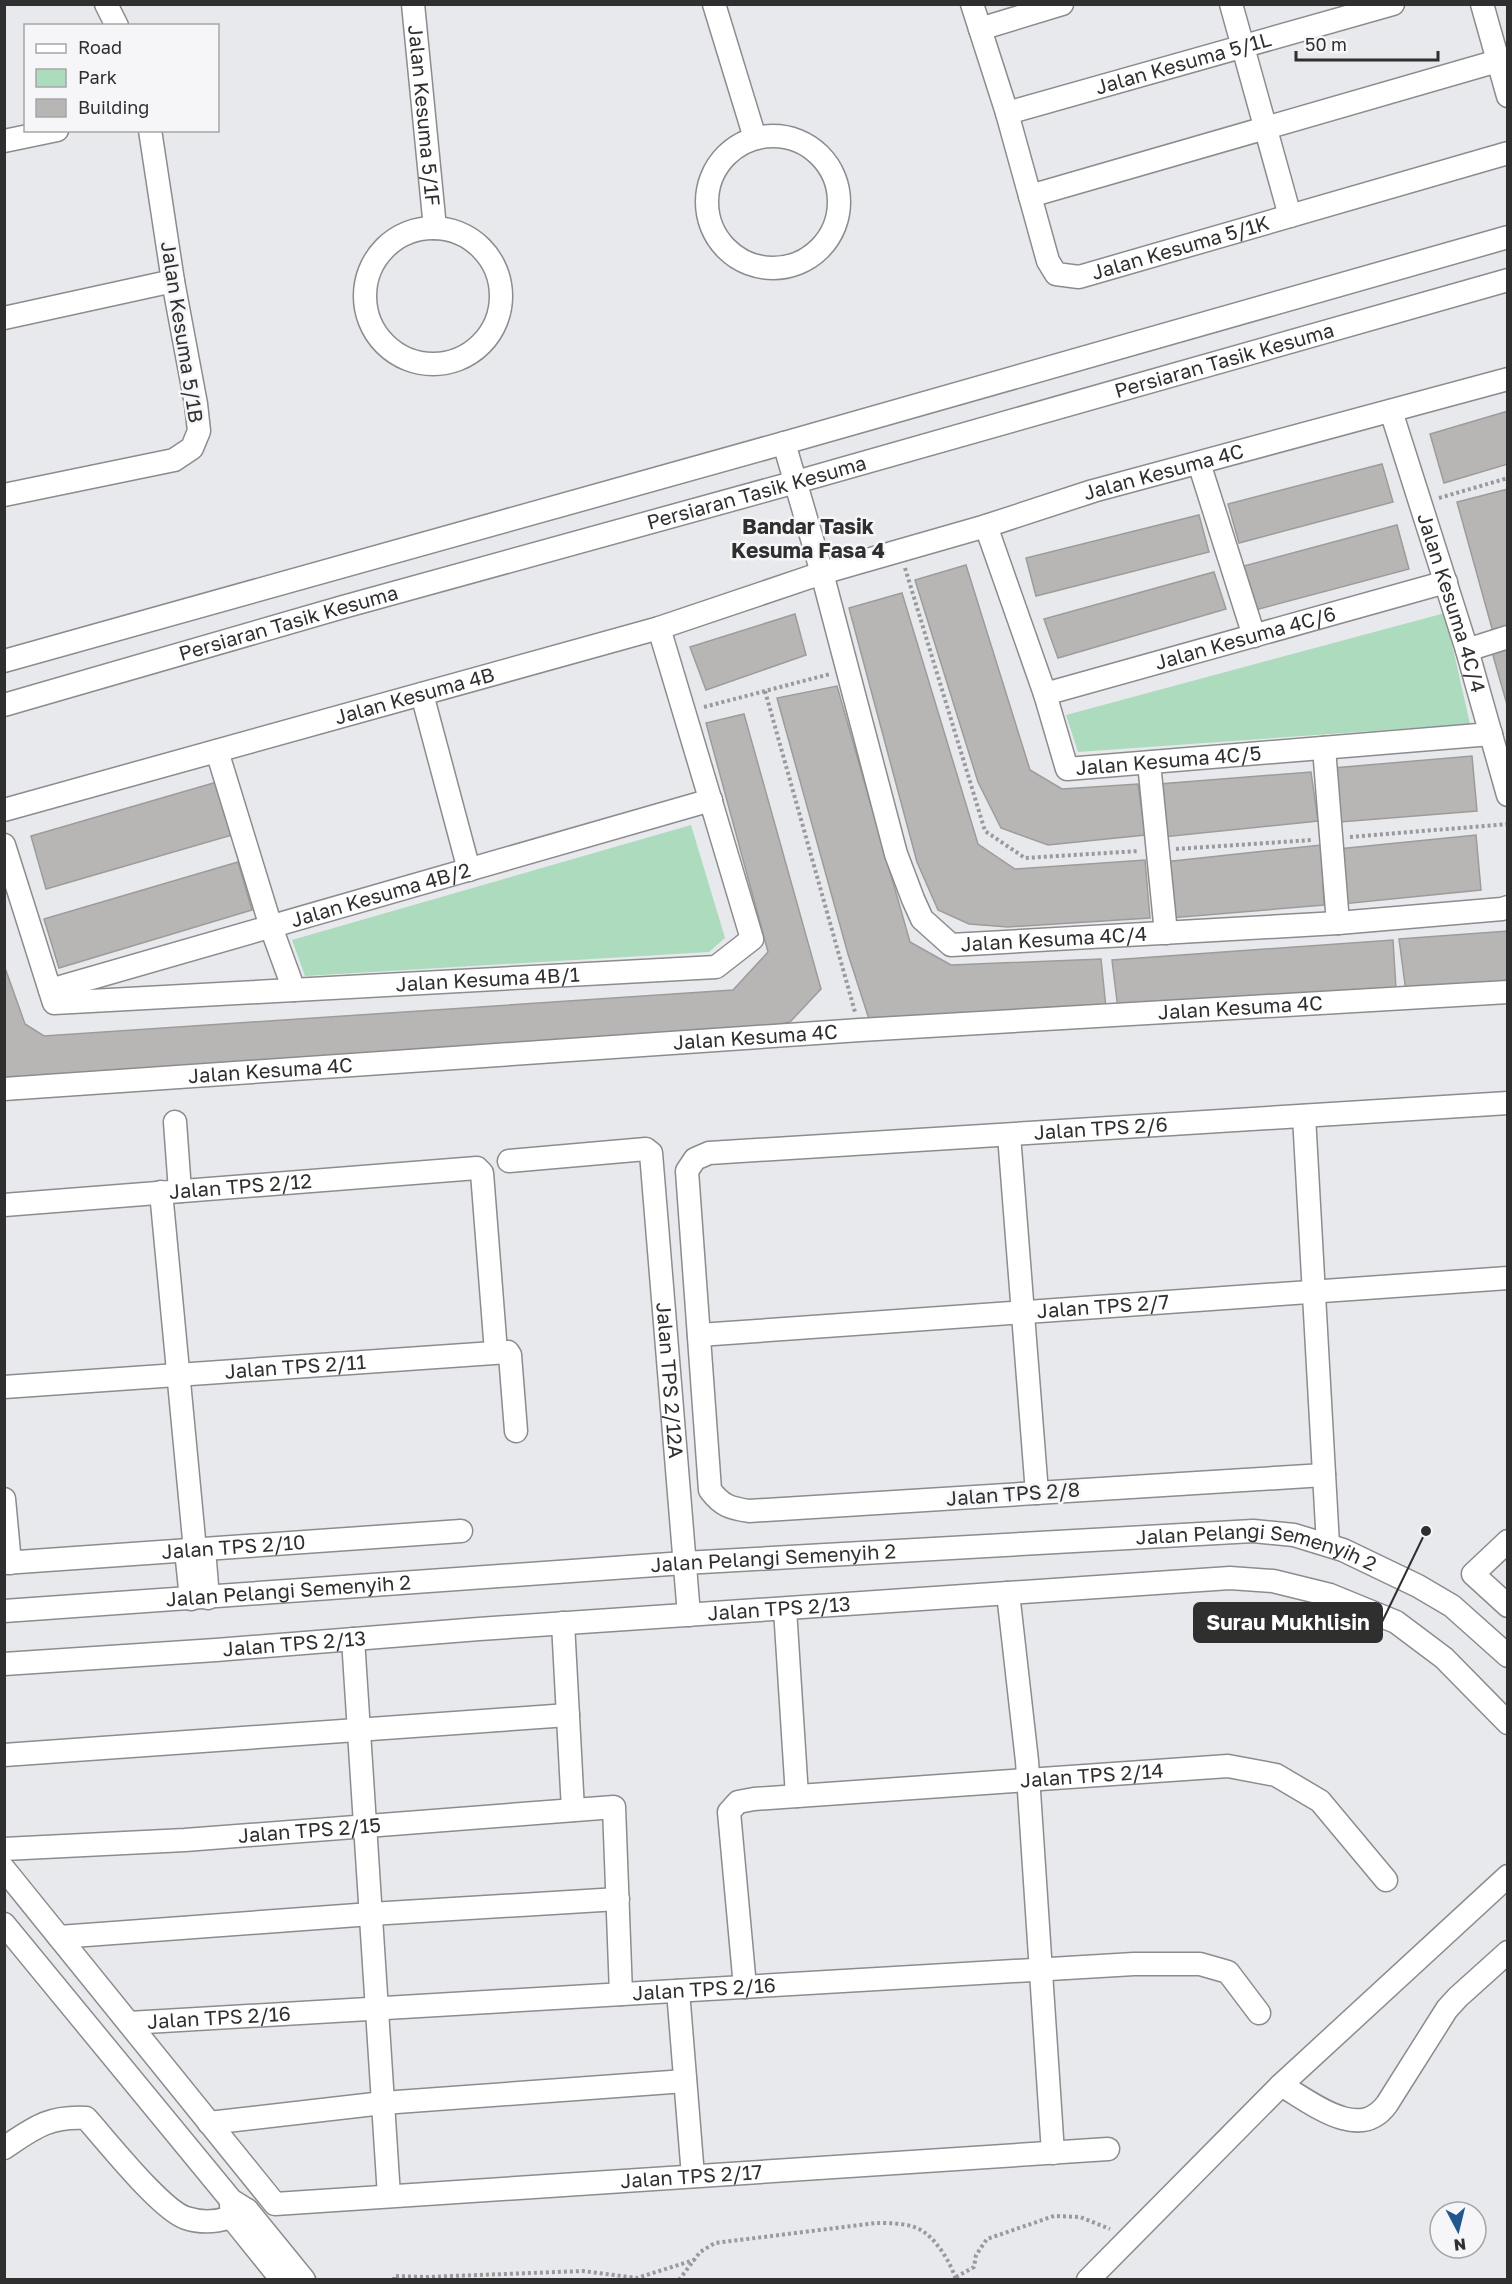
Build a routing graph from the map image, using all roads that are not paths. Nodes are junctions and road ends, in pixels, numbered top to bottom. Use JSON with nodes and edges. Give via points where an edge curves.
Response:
{"nodes":[{"id":1,"x":106,"y":4,"type":"edge"},
{"id":2,"x":413,"y":4,"type":"edge"},
{"id":3,"x":714,"y":4,"type":"edge"},
{"id":4,"x":972,"y":4,"type":"edge"},
{"id":5,"x":1062,"y":4,"type":"edge"},
{"id":6,"x":1231,"y":4,"type":"edge"},
{"id":7,"x":1393,"y":4,"type":"edge"},
{"id":8,"x":1482,"y":4,"type":"edge"},
{"id":9,"x":116,"y":24,"type":"edge"},
{"id":10,"x":980,"y":29,"type":"junction"},
{"id":11,"x":1242,"y":47,"type":"junction"},
{"id":12,"x":1503,"y":59,"type":"edge"},
{"id":13,"x":1508,"y":96,"type":"edge"},
{"id":14,"x":1007,"y":113,"type":"junction"},
{"id":15,"x":1265,"y":128,"type":"junction"},
{"id":16,"x":47,"y":132,"type":"edge"},
{"id":17,"x":150,"y":132,"type":"edge"},
{"id":18,"x":755,"y":138,"type":"junction"},
{"id":19,"x":4,"y":141,"type":"edge"},
{"id":20,"x":1508,"y":153,"type":"edge"},
{"id":21,"x":1030,"y":196,"type":"junction"},
{"id":22,"x":1290,"y":216,"type":"junction"},
{"id":23,"x":435,"y":228,"type":"junction"},
{"id":24,"x":1508,"y":237,"type":"edge"},
{"id":25,"x":1508,"y":280,"type":"edge"},
{"id":26,"x":173,"y":281,"type":"junction"},
{"id":27,"x":4,"y":318,"type":"edge"},
{"id":28,"x":1508,"y":379,"type":"edge"},
{"id":29,"x":1391,"y":411,"type":"junction"},
{"id":30,"x":784,"y":443,"type":"junction"},
{"id":31,"x":1199,"y":463,"type":"junction"},
{"id":32,"x":796,"y":482,"type":"junction"},
{"id":33,"x":4,"y":495,"type":"edge"},
{"id":34,"x":986,"y":526,"type":"junction"},
{"id":35,"x":822,"y":573,"type":"junction"},
{"id":36,"x":1446,"y":582,"type":"junction"},
{"id":37,"x":659,"y":628,"type":"junction"},
{"id":38,"x":1254,"y":636,"type":"junction"},
{"id":39,"x":1508,"y":637,"type":"edge"},
{"id":40,"x":1467,"y":650,"type":"junction"},
{"id":41,"x":4,"y":661,"type":"edge"},
{"id":42,"x":422,"y":694,"type":"junction"},
{"id":43,"x":1045,"y":694,"type":"junction"},
{"id":44,"x":4,"y":705,"type":"edge"},
{"id":45,"x":1491,"y":734,"type":"junction"},
{"id":46,"x":1324,"y":748,"type":"junction"},
{"id":47,"x":217,"y":751,"type":"junction"},
{"id":48,"x":1149,"y":762,"type":"junction"},
{"id":49,"x":1508,"y":795,"type":"edge"},
{"id":50,"x":711,"y":800,"type":"junction"},
{"id":51,"x":4,"y":810,"type":"edge"},
{"id":52,"x":4,"y":845,"type":"edge"},
{"id":53,"x":469,"y":870,"type":"junction"},
{"id":54,"x":1508,"y":907,"type":"edge"},
{"id":55,"x":1338,"y":923,"type":"junction"},
{"id":56,"x":271,"y":927,"type":"junction"},
{"id":57,"x":1166,"y":933,"type":"junction"},
{"id":58,"x":50,"y":990,"type":"junction"},
{"id":59,"x":294,"y":990,"type":"junction"},
{"id":60,"x":1508,"y":992,"type":"edge"},
{"id":61,"x":4,"y":1089,"type":"edge"},
{"id":62,"x":1508,"y":1103,"type":"edge"},
{"id":63,"x":1304,"y":1116,"type":"junction"},
{"id":64,"x":175,"y":1122,"type":"dead end"},
{"id":65,"x":1009,"y":1135,"type":"junction"},
{"id":66,"x":508,"y":1161,"type":"dead end"},
{"id":67,"x":171,"y":1192,"type":"junction"},
{"id":68,"x":4,"y":1205,"type":"edge"},
{"id":69,"x":1508,"y":1278,"type":"edge"},
{"id":70,"x":1313,"y":1292,"type":"junction"},
{"id":71,"x":1023,"y":1312,"type":"junction"},
{"id":72,"x":699,"y":1335,"type":"junction"},
{"id":73,"x":496,"y":1352,"type":"junction"},
{"id":74,"x":179,"y":1374,"type":"junction"},
{"id":75,"x":4,"y":1387,"type":"edge"},
{"id":76,"x":516,"y":1431,"type":"dead end"},
{"id":77,"x":1324,"y":1475,"type":"junction"},
{"id":78,"x":1037,"y":1493,"type":"junction"},
{"id":79,"x":4,"y":1499,"type":"edge"},
{"id":80,"x":461,"y":1531,"type":"dead end"},
{"id":81,"x":1508,"y":1541,"type":"edge"},
{"id":82,"x":1328,"y":1545,"type":"junction"},
{"id":83,"x":195,"y":1550,"type":"junction"},
{"id":84,"x":7,"y":1563,"type":"edge"},
{"id":85,"x":684,"y":1563,"type":"junction"},
{"id":86,"x":1008,"y":1593,"type":"junction"},
{"id":87,"x":199,"y":1598,"type":"junction"},
{"id":88,"x":1508,"y":1606,"type":"edge"},
{"id":89,"x":784,"y":1609,"type":"junction"},
{"id":90,"x":4,"y":1611,"type":"edge"},
{"id":91,"x":689,"y":1615,"type":"junction"},
{"id":92,"x":563,"y":1623,"type":"junction"},
{"id":93,"x":353,"y":1639,"type":"junction"},
{"id":94,"x":1508,"y":1656,"type":"edge"},
{"id":95,"x":4,"y":1664,"type":"edge"},
{"id":96,"x":568,"y":1715,"type":"junction"},
{"id":97,"x":1508,"y":1723,"type":"edge"},
{"id":98,"x":359,"y":1731,"type":"junction"},
{"id":99,"x":4,"y":1755,"type":"edge"},
{"id":100,"x":1029,"y":1781,"type":"junction"},
{"id":101,"x":797,"y":1796,"type":"junction"},
{"id":102,"x":573,"y":1810,"type":"junction"},
{"id":103,"x":365,"y":1826,"type":"junction"},
{"id":104,"x":4,"y":1849,"type":"edge"},
{"id":105,"x":4,"y":1869,"type":"edge"},
{"id":106,"x":1508,"y":1876,"type":"edge"},
{"id":107,"x":1386,"y":1880,"type":"dead end"},
{"id":108,"x":618,"y":1899,"type":"junction"},
{"id":109,"x":371,"y":1914,"type":"junction"},
{"id":110,"x":4,"y":1924,"type":"edge"},
{"id":111,"x":59,"y":1937,"type":"junction"},
{"id":112,"x":1508,"y":1952,"type":"edge"},
{"id":113,"x":1041,"y":1970,"type":"junction"},
{"id":114,"x":745,"y":1987,"type":"junction"},
{"id":115,"x":678,"y":1991,"type":"junction"},
{"id":116,"x":621,"y":1994,"type":"junction"},
{"id":117,"x":377,"y":2009,"type":"junction"},
{"id":118,"x":1259,"y":2013,"type":"dead end"},
{"id":119,"x":129,"y":2023,"type":"junction"},
{"id":120,"x":685,"y":2082,"type":"junction"},
{"id":121,"x":1281,"y":2085,"type":"junction"},
{"id":122,"x":383,"y":2103,"type":"junction"},
{"id":123,"x":209,"y":2123,"type":"junction"},
{"id":124,"x":4,"y":2148,"type":"edge"},
{"id":125,"x":1108,"y":2149,"type":"dead end"},
{"id":126,"x":1053,"y":2153,"type":"junction"},
{"id":127,"x":693,"y":2176,"type":"junction"},
{"id":128,"x":389,"y":2196,"type":"junction"},
{"id":129,"x":237,"y":2209,"type":"junction"},
{"id":130,"x":1097,"y":2276,"type":"edge"},
{"id":131,"x":282,"y":2280,"type":"edge"},
{"id":132,"x":304,"y":2280,"type":"edge"}],
"edges":[{"from":1,"to":9,"type":"street"},
{"from":2,"to":23,"type":"street","name":"Jalan Kesuma 5/1F"},
{"from":3,"to":18,"type":"street"},
{"from":4,"to":10,"type":"street","name":"Jalan Kesuma 5/1K"},
{"from":5,"to":10,"type":"street"},
{"from":6,"to":11,"type":"street"},
{"from":7,"to":11,"type":"street","name":"Jalan Kesuma 5/1L"},
{"from":8,"to":12,"type":"street"},
{"from":10,"to":14,"type":"street","name":"Jalan Kesuma 5/1K"},
{"from":11,"to":14,"type":"street","name":"Jalan Kesuma 5/1L"},
{"from":11,"to":15,"type":"street"},
{"from":12,"to":13,"type":"street"},
{"from":12,"to":15,"type":"street"},
{"from":14,"to":21,"type":"street","name":"Jalan Kesuma 5/1K"},
{"from":15,"to":21,"type":"street"},
{"from":15,"to":22,"type":"street"},
{"from":16,"to":19,"type":"street"},
{"from":17,"to":26,"type":"street","name":"Jalan Kesuma 5/1B"},
{"from":18,"to":18,"type":"street","via":[[776,136],[814,149],[837,183],[840,204],[836,224],[826,242],[811,256],[790,266],[767,268],[745,262],[726,249],[713,230],[707,208],[709,185],[718,164],[735,148]]},
{"from":20,"to":22,"type":"street","name":"Jalan Kesuma 5/1K"},
{"from":21,"to":22,"type":"street","name":"Jalan Kesuma 5/1K","via":[[1052,268],[1056,274],[1080,277]]},
{"from":23,"to":23,"type":"street","via":[[458,232],[478,245],[493,263],[501,285],[501,309],[493,331],[477,349],[457,361],[435,365],[413,362],[378,337],[368,318],[364,297],[368,275],[393,240],[413,231]]},
{"from":24,"to":30,"type":"street","name":"Persiaran Tasik Kesuma"},
{"from":25,"to":32,"type":"street","name":"Persiaran Tasik Kesuma"},
{"from":26,"to":27,"type":"street"},
{"from":26,"to":33,"type":"street","name":"Jalan Kesuma 5/1B","via":[[196,404],[199,431],[192,448],[174,460]]},
{"from":28,"to":29,"type":"street","name":"Jalan Kesuma 4C"},
{"from":29,"to":31,"type":"street","name":"Jalan Kesuma 4C"},
{"from":29,"to":36,"type":"street","name":"Jalan Kesuma 4C/4"},
{"from":30,"to":32,"type":"street","name":"Jalan Kesuma 4C/4"},
{"from":30,"to":41,"type":"street","name":"Persiaran Tasik Kesuma"},
{"from":31,"to":34,"type":"street","name":"Jalan Kesuma 4C","via":[[1093,491]]},
{"from":31,"to":38,"type":"street"},
{"from":32,"to":35,"type":"street","name":"Jalan Kesuma 4C/4"},
{"from":32,"to":44,"type":"street","name":"Persiaran Tasik Kesuma"},
{"from":34,"to":35,"type":"street","name":"Jalan Kesuma 4C"},
{"from":34,"to":43,"type":"street","name":"Jalan Kesuma 4C/5"},
{"from":35,"to":37,"type":"street","name":"Jalan Kesuma 4B"},
{"from":35,"to":57,"type":"street","name":"Jalan Kesuma 4C/4","via":[[896,854],[922,919],[951,945]]},
{"from":36,"to":38,"type":"street","name":"Jalan Kesuma 4C/6"},
{"from":36,"to":40,"type":"street","name":"Jalan Kesuma 4C/4"},
{"from":37,"to":42,"type":"street","name":"Jalan Kesuma 4B"},
{"from":37,"to":50,"type":"street","name":"Jalan Kesuma 4B/1"},
{"from":38,"to":43,"type":"street","name":"Jalan Kesuma 4C/6"},
{"from":39,"to":40,"type":"street"},
{"from":40,"to":45,"type":"street","name":"Jalan Kesuma 4C/4"},
{"from":42,"to":47,"type":"street","name":"Jalan Kesuma 4B"},
{"from":42,"to":53,"type":"street"},
{"from":43,"to":48,"type":"street","name":"Jalan Kesuma 4C/5","via":[[1067,769]]},
{"from":45,"to":46,"type":"street","name":"Jalan Kesuma 4C/5"},
{"from":45,"to":49,"type":"street","name":"Jalan Kesuma 4C/4"},
{"from":46,"to":48,"type":"street","name":"Jalan Kesuma 4C/5"},
{"from":46,"to":55,"type":"street"},
{"from":47,"to":51,"type":"street","name":"Jalan Kesuma 4B"},
{"from":47,"to":56,"type":"street"},
{"from":48,"to":57,"type":"street"},
{"from":50,"to":53,"type":"street","name":"Jalan Kesuma 4B/2"},
{"from":50,"to":59,"type":"street","name":"Jalan Kesuma 4B/1","via":[[752,939],[716,967]]},
{"from":52,"to":58,"type":"street"},
{"from":53,"to":56,"type":"street","name":"Jalan Kesuma 4B/2"},
{"from":54,"to":55,"type":"street","name":"Jalan Kesuma 4C/4"},
{"from":55,"to":57,"type":"street","name":"Jalan Kesuma 4C/4"},
{"from":56,"to":58,"type":"street","name":"Jalan Kesuma 4B/2"},
{"from":56,"to":59,"type":"street"},
{"from":58,"to":59,"type":"street","name":"Jalan Kesuma 4B/1","via":[[54,1003]]},
{"from":60,"to":61,"type":"street","name":"Jalan Kesuma 4C","via":[[860,1030]]},
{"from":62,"to":63,"type":"street","name":"Jalan TPS 2/6"},
{"from":63,"to":65,"type":"street","name":"Jalan TPS 2/6"},
{"from":63,"to":70,"type":"street"},
{"from":64,"to":67,"type":"street"},
{"from":65,"to":71,"type":"street"},
{"from":65,"to":72,"type":"street","name":"Jalan TPS 2/6","via":[[709,1154],[695,1159],[687,1171]]},
{"from":66,"to":85,"type":"street","name":"Jalan TPS 2/12A","via":[[646,1149],[651,1153]]},
{"from":67,"to":68,"type":"street","name":"Jalan TPS 2/12"},
{"from":67,"to":73,"type":"street","name":"Jalan TPS 2/12","via":[[477,1168],[482,1173]]},
{"from":67,"to":74,"type":"street"},
{"from":69,"to":70,"type":"street","name":"Jalan TPS 2/7"},
{"from":70,"to":71,"type":"street","name":"Jalan TPS 2/7"},
{"from":70,"to":77,"type":"street"},
{"from":71,"to":72,"type":"street","name":"Jalan TPS 2/7"},
{"from":71,"to":78,"type":"street"},
{"from":72,"to":78,"type":"street","name":"Jalan TPS 2/8","via":[[710,1490],[719,1502],[749,1510]]},
{"from":73,"to":74,"type":"street","name":"Jalan TPS 2/11"},
{"from":73,"to":76,"type":"street","via":[[510,1355]]},
{"from":74,"to":75,"type":"street","name":"Jalan TPS 2/11"},
{"from":74,"to":83,"type":"street"},
{"from":77,"to":78,"type":"street","name":"Jalan TPS 2/8"},
{"from":77,"to":82,"type":"street"},
{"from":79,"to":84,"type":"street"},
{"from":80,"to":83,"type":"street","name":"Jalan TPS 2/10"},
{"from":81,"to":88,"type":"street","via":[[1473,1574]]},
{"from":82,"to":85,"type":"street","name":"Jalan Pelangi Semenyih 2","via":[[1294,1535],[1253,1531]]},
{"from":82,"to":94,"type":"street","name":"Jalan Pelangi Semenyih 2","via":[[1452,1606]]},
{"from":83,"to":84,"type":"street","name":"Jalan TPS 2/10"},
{"from":83,"to":87,"type":"street"},
{"from":85,"to":87,"type":"street","name":"Jalan Pelangi Semenyih 2"},
{"from":85,"to":91,"type":"street","name":"Jalan TPS 2/12A"},
{"from":86,"to":89,"type":"street","name":"Jalan TPS 2/13"},
{"from":86,"to":97,"type":"street","name":"Jalan TPS 2/13","via":[[1230,1578],[1274,1581],[1330,1595],[1396,1622],[1444,1658]]},
{"from":86,"to":100,"type":"street"},
{"from":87,"to":90,"type":"street","name":"Jalan Pelangi Semenyih 2"},
{"from":89,"to":91,"type":"street","name":"Jalan TPS 2/13"},
{"from":89,"to":101,"type":"street"},
{"from":91,"to":92,"type":"street","name":"Jalan TPS 2/13"},
{"from":92,"to":93,"type":"street","name":"Jalan TPS 2/13"},
{"from":92,"to":96,"type":"street"},
{"from":93,"to":95,"type":"street","name":"Jalan TPS 2/13"},
{"from":93,"to":98,"type":"street"},
{"from":96,"to":98,"type":"street"},
{"from":96,"to":102,"type":"street"},
{"from":98,"to":99,"type":"street"},
{"from":98,"to":103,"type":"street"},
{"from":100,"to":101,"type":"street","name":"Jalan TPS 2/14"},
{"from":100,"to":107,"type":"street","name":"Jalan TPS 2/14","via":[[1227,1766],[1276,1775],[1320,1801]]},
{"from":100,"to":113,"type":"street"},
{"from":101,"to":114,"type":"street","name":"Jalan TPS 2/14","via":[[738,1802],[729,1812]]},
{"from":102,"to":103,"type":"street","name":"Jalan TPS 2/15"},
{"from":102,"to":108,"type":"street","name":"Jalan TPS 2/15","via":[[614,1807]]},
{"from":103,"to":104,"type":"street","name":"Jalan TPS 2/15"},
{"from":103,"to":109,"type":"street"},
{"from":105,"to":111,"type":"street"},
{"from":106,"to":121,"type":"street"},
{"from":108,"to":109,"type":"street"},
{"from":108,"to":116,"type":"street"},
{"from":109,"to":111,"type":"street"},
{"from":109,"to":117,"type":"street"},
{"from":110,"to":129,"type":"street"},
{"from":111,"to":119,"type":"street"},
{"from":112,"to":121,"type":"street","via":[[1447,2010],[1388,2104],[1369,2120],[1339,2118]]},
{"from":113,"to":114,"type":"street","name":"Jalan TPS 2/16"},
{"from":113,"to":118,"type":"street","name":"Jalan TPS 2/16","via":[[1200,1964],[1228,1972]]},
{"from":113,"to":126,"type":"street"},
{"from":114,"to":115,"type":"street","name":"Jalan TPS 2/16"},
{"from":115,"to":116,"type":"street","name":"Jalan TPS 2/16"},
{"from":115,"to":120,"type":"street"},
{"from":116,"to":117,"type":"street","name":"Jalan TPS 2/16"},
{"from":117,"to":119,"type":"street","name":"Jalan TPS 2/16"},
{"from":117,"to":122,"type":"street"},
{"from":119,"to":123,"type":"street"},
{"from":120,"to":122,"type":"street"},
{"from":120,"to":127,"type":"street"},
{"from":121,"to":130,"type":"street"},
{"from":122,"to":123,"type":"street"},
{"from":122,"to":128,"type":"street"},
{"from":123,"to":128,"type":"street","name":"Jalan TPS 2/17","via":[[275,2204]]},
{"from":124,"to":129,"type":"street","via":[[38,2125],[65,2117],[86,2118],[151,2192],[183,2218],[200,2222]]},
{"from":125,"to":126,"type":"street","name":"Jalan TPS 2/17"},
{"from":126,"to":127,"type":"street","name":"Jalan TPS 2/17"},
{"from":127,"to":128,"type":"street","name":"Jalan TPS 2/17"},
{"from":129,"to":131,"type":"street"},
{"from":129,"to":132,"type":"street"}]}
